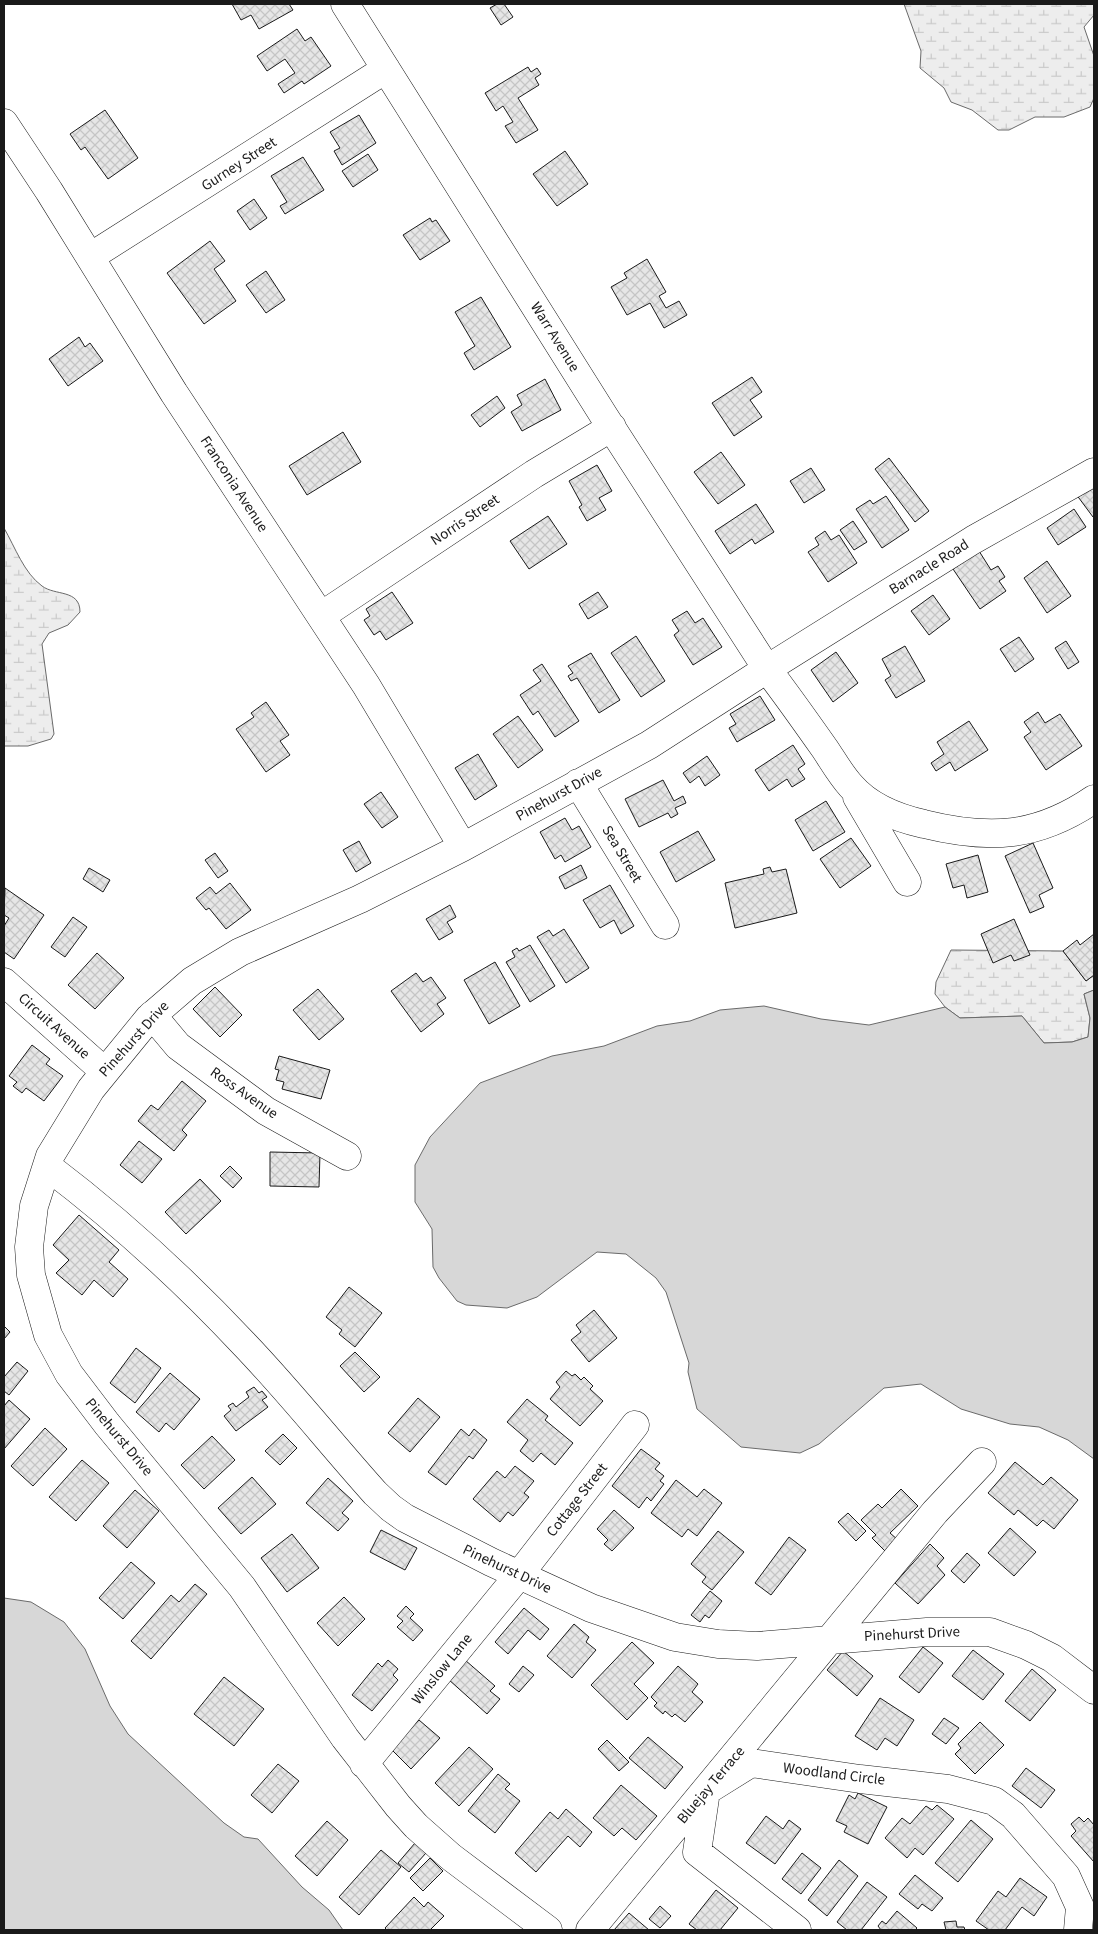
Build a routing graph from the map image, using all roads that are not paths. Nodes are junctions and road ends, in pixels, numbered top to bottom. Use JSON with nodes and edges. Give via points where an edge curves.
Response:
{"nodes":[{"id":1,"x":345,"y":4,"type":"edge"},
{"id":2,"x":386,"y":69,"type":"junction"},
{"id":3,"x":4,"y":123,"type":"edge"},
{"id":4,"x":90,"y":257,"type":"junction"},
{"id":5,"x":612,"y":427,"type":"junction"},
{"id":6,"x":1094,"y":472,"type":"edge"},
{"id":7,"x":321,"y":616,"type":"junction"},
{"id":8,"x":767,"y":669,"type":"junction"},
{"id":9,"x":578,"y":783,"type":"junction"},
{"id":10,"x":852,"y":787,"type":"junction"},
{"id":11,"x":1094,"y":800,"type":"edge"},
{"id":12,"x":463,"y":847,"type":"junction"},
{"id":13,"x":907,"y":882,"type":"dead end"},
{"id":14,"x":666,"y":925,"type":"dead end"},
{"id":15,"x":4,"y":982,"type":"edge"},
{"id":16,"x":152,"y":1015,"type":"junction"},
{"id":17,"x":104,"y":1071,"type":"junction"},
{"id":18,"x":347,"y":1156,"type":"dead end"},
{"id":19,"x":46,"y":1166,"type":"junction"},
{"id":20,"x":635,"y":1425,"type":"dead end"},
{"id":21,"x":982,"y":1462,"type":"dead end"},
{"id":22,"x":519,"y":1575,"type":"junction"},
{"id":23,"x":832,"y":1639,"type":"junction"},
{"id":24,"x":1094,"y":1690,"type":"edge"},
{"id":25,"x":364,"y":1764,"type":"junction"},
{"id":26,"x":706,"y":1791,"type":"junction"},
{"id":27,"x":548,"y":1930,"type":"edge"},
{"id":28,"x":590,"y":1930,"type":"edge"},
{"id":29,"x":797,"y":1930,"type":"edge"},
{"id":30,"x":1078,"y":1930,"type":"edge"}],
"edges":[{"from":1,"to":2,"type":"street","name":"Warr Avenue"},
{"from":2,"to":4,"type":"street","name":"Gurney Street"},
{"from":2,"to":5,"type":"street","name":"Warr Avenue"},
{"from":3,"to":4,"type":"street","name":"Franconia Avenue"},
{"from":4,"to":7,"type":"street","name":"Franconia Avenue","via":[[174,393]]},
{"from":5,"to":7,"type":"street","name":"Norris Street","via":[[534,474]]},
{"from":5,"to":8,"type":"street","name":"Warr Avenue"},
{"from":6,"to":8,"type":"street","name":"Barnacle Road","via":[[973,540]]},
{"from":7,"to":12,"type":"street","name":"Franconia Avenue"},
{"from":8,"to":9,"type":"street","name":"Pinehurst Drive","via":[[649,744]]},
{"from":8,"to":10,"type":"street"},
{"from":9,"to":12,"type":"street","name":"Pinehurst Drive"},
{"from":9,"to":14,"type":"street","name":"Sea Street"},
{"from":10,"to":11,"type":"street","via":[[896,817],[974,834],[1012,833],[1044,826]]},
{"from":10,"to":13,"type":"street"},
{"from":12,"to":16,"type":"street","name":"Pinehurst Drive","via":[[360,899],[233,956],[192,981]]},
{"from":15,"to":17,"type":"street","name":"Circuit Avenue"},
{"from":16,"to":17,"type":"street","name":"Pinehurst Drive"},
{"from":16,"to":18,"type":"street","name":"Ross Avenue","via":[[178,1046],[266,1111]]},
{"from":17,"to":19,"type":"street","name":"Pinehurst Drive","via":[[72,1118]]},
{"from":19,"to":22,"type":"street","name":"Pinehurst Drive","via":[[138,1241],[218,1317],[391,1508]]},
{"from":19,"to":25,"type":"street","name":"Pinehurst Drive","via":[[34,1206],[29,1253],[33,1283],[53,1348],[107,1424],[242,1587]]},
{"from":20,"to":22,"type":"street","name":"Cottage Street"},
{"from":21,"to":23,"type":"street","name":"Bluejay Terrace","via":[[935,1512]]},
{"from":22,"to":23,"type":"street","name":"Pinehurst Drive","via":[[591,1608],[683,1638],[757,1646]]},
{"from":22,"to":25,"type":"street","name":"Winslow Lane"},
{"from":23,"to":24,"type":"street","name":"Pinehurst Drive","via":[[926,1632],[990,1632],[1052,1658]]},
{"from":23,"to":26,"type":"street","name":"Bluejay Terrace"},
{"from":25,"to":27,"type":"street","name":"Pinehurst Drive","via":[[416,1826],[450,1857]]},
{"from":26,"to":28,"type":"street","name":"Bluejay Terrace"},
{"from":26,"to":29,"type":"street","via":[[697,1852]]},
{"from":26,"to":30,"type":"street","name":"Woodland Circle","via":[[751,1763],[948,1789],[994,1801],[1013,1815],[1066,1876],[1080,1907]]}]}
